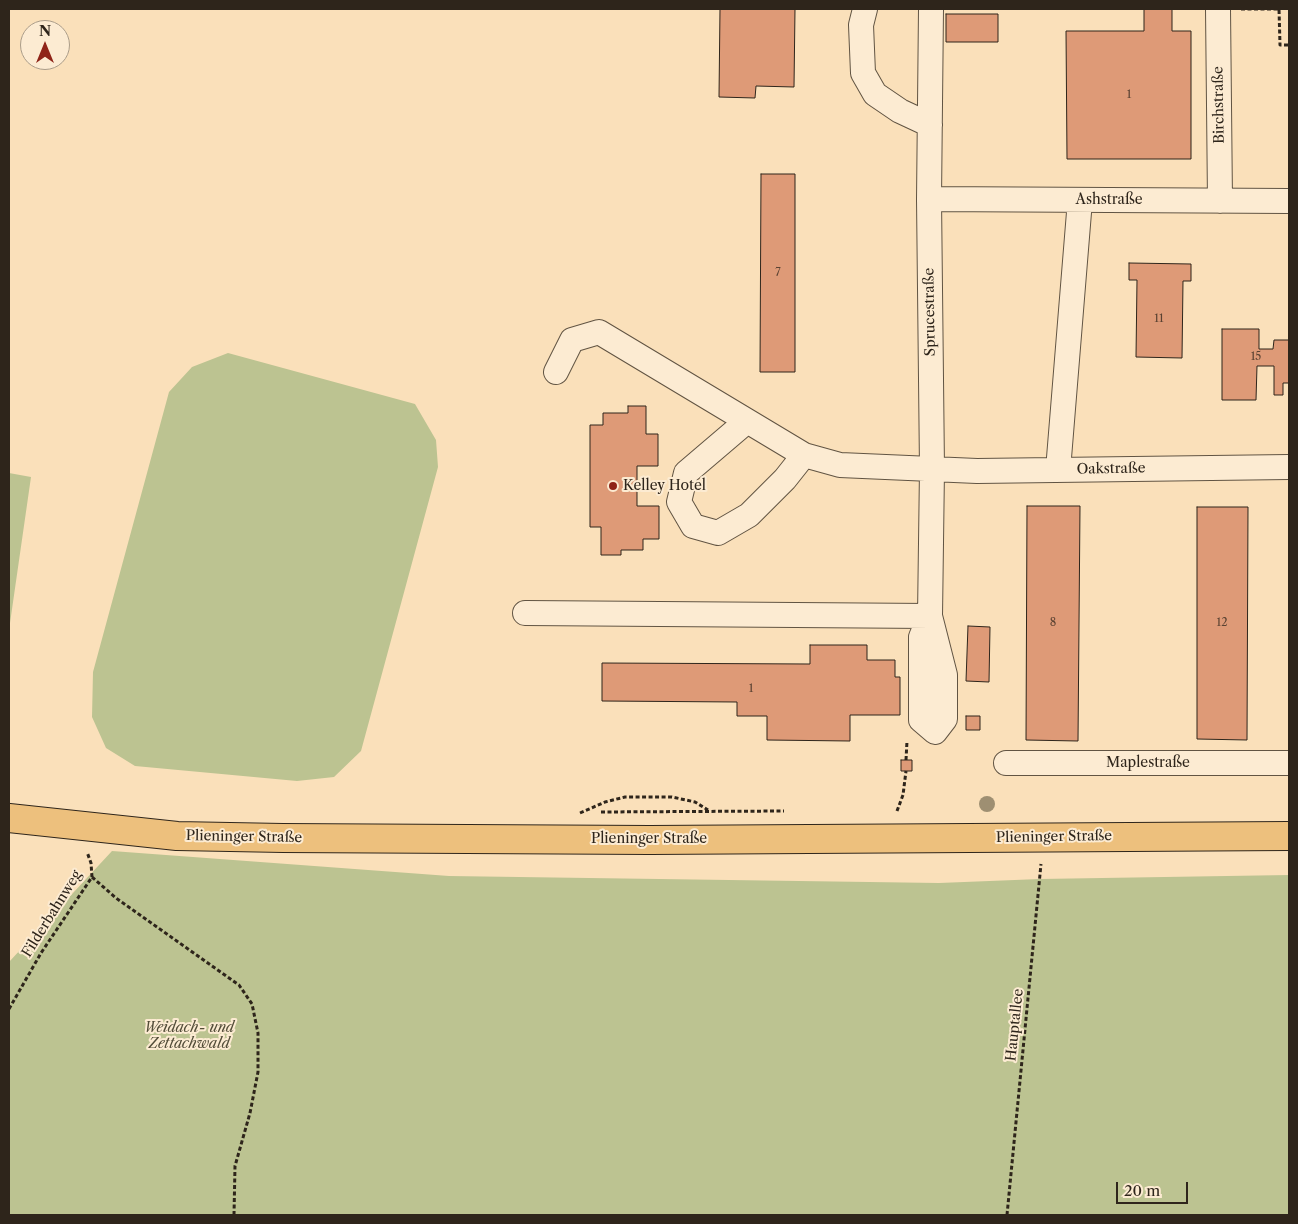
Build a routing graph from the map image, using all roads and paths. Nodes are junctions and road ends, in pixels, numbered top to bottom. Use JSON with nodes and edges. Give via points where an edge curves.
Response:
{"nodes":[{"id":1,"x":865,"y":9,"type":"edge"},
{"id":2,"x":931,"y":9,"type":"edge"},
{"id":3,"x":1218,"y":9,"type":"edge"},
{"id":4,"x":1289,"y":46,"type":"edge"},
{"id":5,"x":930,"y":125,"type":"junction"},
{"id":6,"x":929,"y":199,"type":"junction"},
{"id":7,"x":1080,"y":200,"type":"junction"},
{"id":8,"x":1289,"y":200,"type":"edge"},
{"id":9,"x":1220,"y":201,"type":"junction"},
{"id":10,"x":556,"y":372,"type":"dead end"},
{"id":11,"x":747,"y":421,"type":"junction"},
{"id":12,"x":804,"y":456,"type":"junction"},
{"id":13,"x":1289,"y":467,"type":"edge"},
{"id":14,"x":932,"y":469,"type":"junction"},
{"id":15,"x":1058,"y":470,"type":"junction"},
{"id":16,"x":525,"y":612,"type":"dead end"},
{"id":17,"x":1006,"y":763,"type":"dead end"},
{"id":18,"x":1289,"y":763,"type":"edge"},
{"id":19,"x":906,"y":771,"type":"dead end"},
{"id":20,"x":708,"y":810,"type":"dead end"},
{"id":21,"x":897,"y":811,"type":"dead end"},
{"id":22,"x":576,"y":815,"type":"dead end"},
{"id":23,"x":9,"y":818,"type":"edge"},
{"id":24,"x":78,"y":826,"type":"junction"},
{"id":25,"x":1289,"y":836,"type":"edge"},
{"id":26,"x":1043,"y":837,"type":"junction"},
{"id":27,"x":92,"y":877,"type":"junction"},
{"id":28,"x":9,"y":1009,"type":"edge"},
{"id":29,"x":234,"y":1215,"type":"edge"},
{"id":30,"x":1007,"y":1215,"type":"edge"}],
"edges":[{"from":1,"to":5,"type":"street","via":[[861,26],[863,73],[875,94],[900,111]]},
{"from":2,"to":5,"type":"street","name":"Sprucestraße"},
{"from":3,"to":4,"type":"path","via":[[1279,9],[1280,45]]},
{"from":3,"to":9,"type":"street","name":"Birchstraße"},
{"from":5,"to":6,"type":"street","name":"Sprucestraße"},
{"from":6,"to":7,"type":"street","name":"Ashstraße"},
{"from":6,"to":14,"type":"street","name":"Sprucestraße"},
{"from":7,"to":9,"type":"street","name":"Ashstraße"},
{"from":7,"to":15,"type":"street"},
{"from":8,"to":9,"type":"street","name":"Ashstraße"},
{"from":10,"to":11,"type":"street","name":"Oakstraße","via":[[572,340],[599,332]]},
{"from":11,"to":12,"type":"street","name":"Oakstraße"},
{"from":11,"to":12,"type":"street","via":[[686,473],[679,502],[693,526],[718,533],[750,515]]},
{"from":12,"to":14,"type":"street","name":"Oakstraße","via":[[840,465]]},
{"from":13,"to":15,"type":"street","name":"Oakstraße"},
{"from":14,"to":15,"type":"street","name":"Oakstraße"},
{"from":14,"to":16,"type":"street","name":"Sprucestraße","via":[[930,616]]},
{"from":17,"to":18,"type":"street","name":"Maplestraße"},
{"from":19,"to":21,"type":"path"},
{"from":20,"to":22,"type":"path","via":[[695,802],[672,797],[625,797]]},
{"from":23,"to":24,"type":"main road","name":"Plieninger Straße"},
{"from":24,"to":26,"type":"main road","name":"Plieninger Straße","via":[[177,836],[283,838]]},
{"from":24,"to":27,"type":"path","name":"Filderbahnweg","via":[[91,863]]},
{"from":25,"to":26,"type":"main road","name":"Plieninger Straße"},
{"from":26,"to":30,"type":"path","name":"Hauptallee"},
{"from":27,"to":28,"type":"path","name":"Filderbahnweg"},
{"from":27,"to":29,"type":"path","via":[[116,898],[239,985],[252,1004],[258,1033],[258,1072],[235,1166]]}]}
